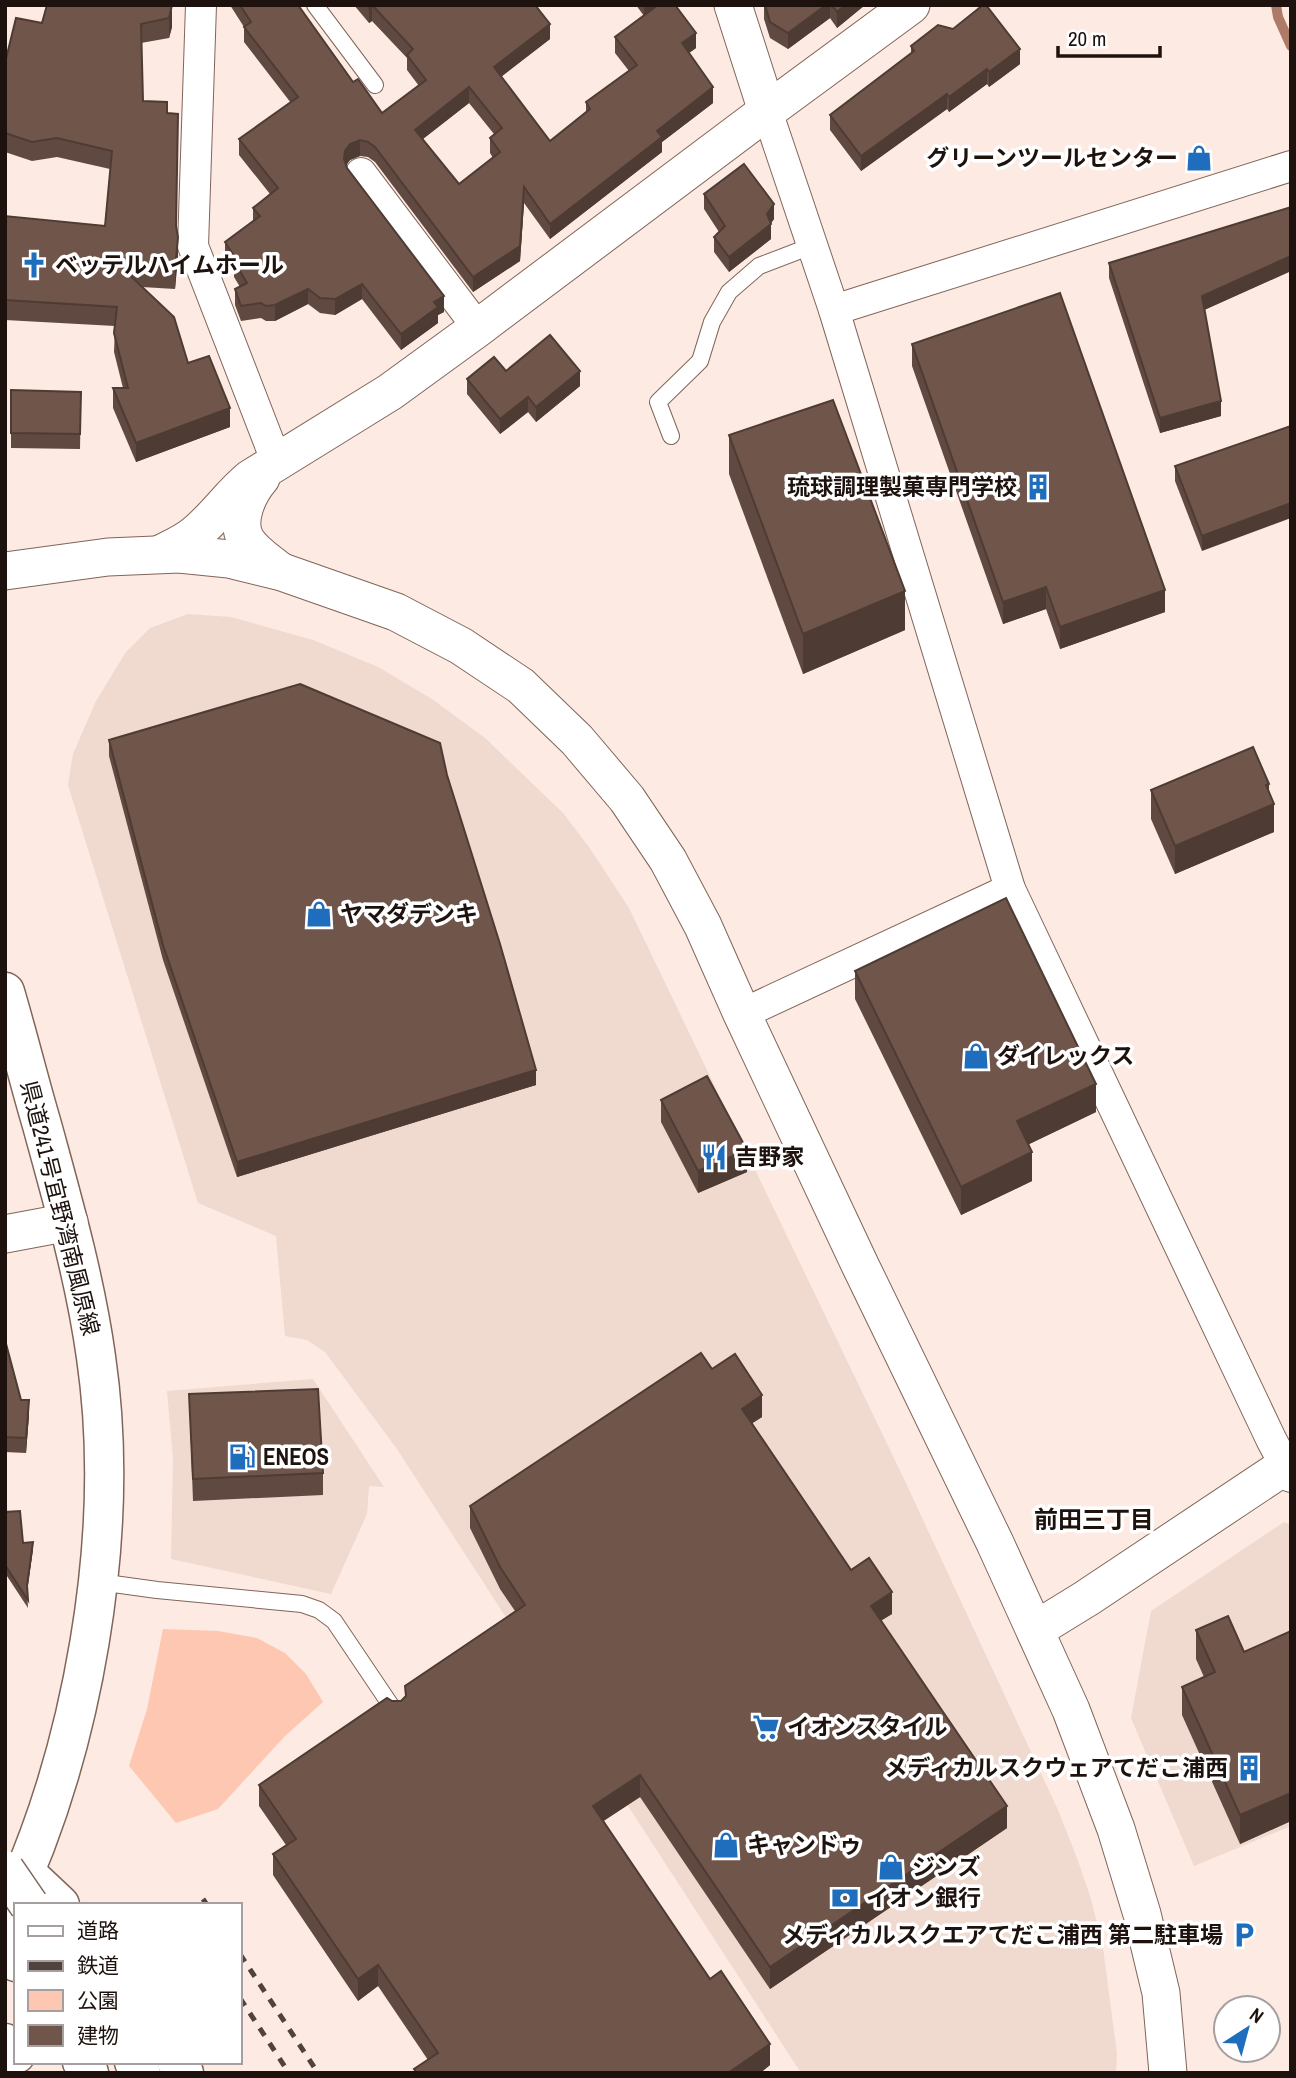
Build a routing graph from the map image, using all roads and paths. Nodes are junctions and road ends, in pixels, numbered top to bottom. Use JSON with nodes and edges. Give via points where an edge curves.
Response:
{"nodes":[{"id":1,"x":201,"y":5,"type":"edge"},
{"id":2,"x":315,"y":5,"type":"edge"},
{"id":3,"x":733,"y":5,"type":"edge"},
{"id":4,"x":911,"y":5,"type":"edge"},
{"id":5,"x":375,"y":85,"type":"dead end"},
{"id":6,"x":766,"y":111,"type":"junction"},
{"id":7,"x":1291,"y":166,"type":"edge"},
{"id":8,"x":361,"y":173,"type":"dead end"},
{"id":9,"x":814,"y":245,"type":"junction"},
{"id":10,"x":834,"y":310,"type":"junction"},
{"id":11,"x":478,"y":328,"type":"junction"},
{"id":12,"x":671,"y":436,"type":"dead end"},
{"id":13,"x":277,"y":463,"type":"junction"},
{"id":14,"x":160,"y":554,"type":"junction"},
{"id":15,"x":5,"y":571,"type":"edge"},
{"id":16,"x":282,"y":572,"type":"junction"},
{"id":17,"x":1010,"y":889,"type":"junction"},
{"id":18,"x":5,"y":992,"type":"edge"},
{"id":19,"x":743,"y":1014,"type":"junction"},
{"id":20,"x":69,"y":1222,"type":"junction"},
{"id":21,"x":5,"y":1234,"type":"edge"},
{"id":22,"x":1289,"y":1468,"type":"edge"},
{"id":23,"x":99,"y":1582,"type":"junction"},
{"id":24,"x":1035,"y":1630,"type":"junction"},
{"id":25,"x":396,"y":1713,"type":"edge"},
{"id":26,"x":20,"y":1882,"type":"edge"},
{"id":27,"x":57,"y":1903,"type":"edge"},
{"id":28,"x":5,"y":1916,"type":"edge"},
{"id":29,"x":1168,"y":2073,"type":"edge"}],
"edges":[{"from":1,"to":13,"type":"street","via":[[193,246]]},
{"from":2,"to":5,"type":"lane"},
{"from":3,"to":6,"type":"street"},
{"from":4,"to":6,"type":"street"},
{"from":6,"to":9,"type":"street"},
{"from":6,"to":11,"type":"street"},
{"from":7,"to":10,"type":"street"},
{"from":8,"to":11,"type":"street"},
{"from":9,"to":10,"type":"street"},
{"from":9,"to":12,"type":"lane","via":[[759,266],[729,292],[712,322],[700,361],[658,402]]},
{"from":10,"to":17,"type":"street"},
{"from":11,"to":13,"type":"street","via":[[390,392]]},
{"from":13,"to":14,"type":"street","via":[[236,490],[195,534]]},
{"from":13,"to":16,"type":"street","via":[[250,493],[242,526],[257,552]]},
{"from":14,"to":15,"type":"street","via":[[108,556]]},
{"from":14,"to":16,"type":"street","via":[[229,559]]},
{"from":16,"to":19,"type":"street","via":[[396,612],[461,646],[520,686],[567,731],[627,799],[668,860]]},
{"from":17,"to":19,"type":"street"},
{"from":17,"to":22,"type":"street"},
{"from":18,"to":20,"type":"main road","name":"県道241号宜野湾南風原線"},
{"from":19,"to":24,"type":"street"},
{"from":20,"to":21,"type":"street"},
{"from":20,"to":23,"type":"main road","name":"県道241号宜野湾南風原線","via":[[96,1359],[102,1426]]},
{"from":22,"to":24,"type":"street"},
{"from":23,"to":25,"type":"lane","via":[[302,1604],[319,1610],[334,1621]]},
{"from":23,"to":26,"type":"main road","name":"県道241号宜野湾南風原線","via":[[68,1738],[46,1819]]},
{"from":24,"to":29,"type":"street","via":[[1116,1829],[1142,1914],[1161,1993]]},
{"from":26,"to":27,"type":"main road"},
{"from":26,"to":28,"type":"main road","name":"県道241号宜野湾南風原線"}]}
